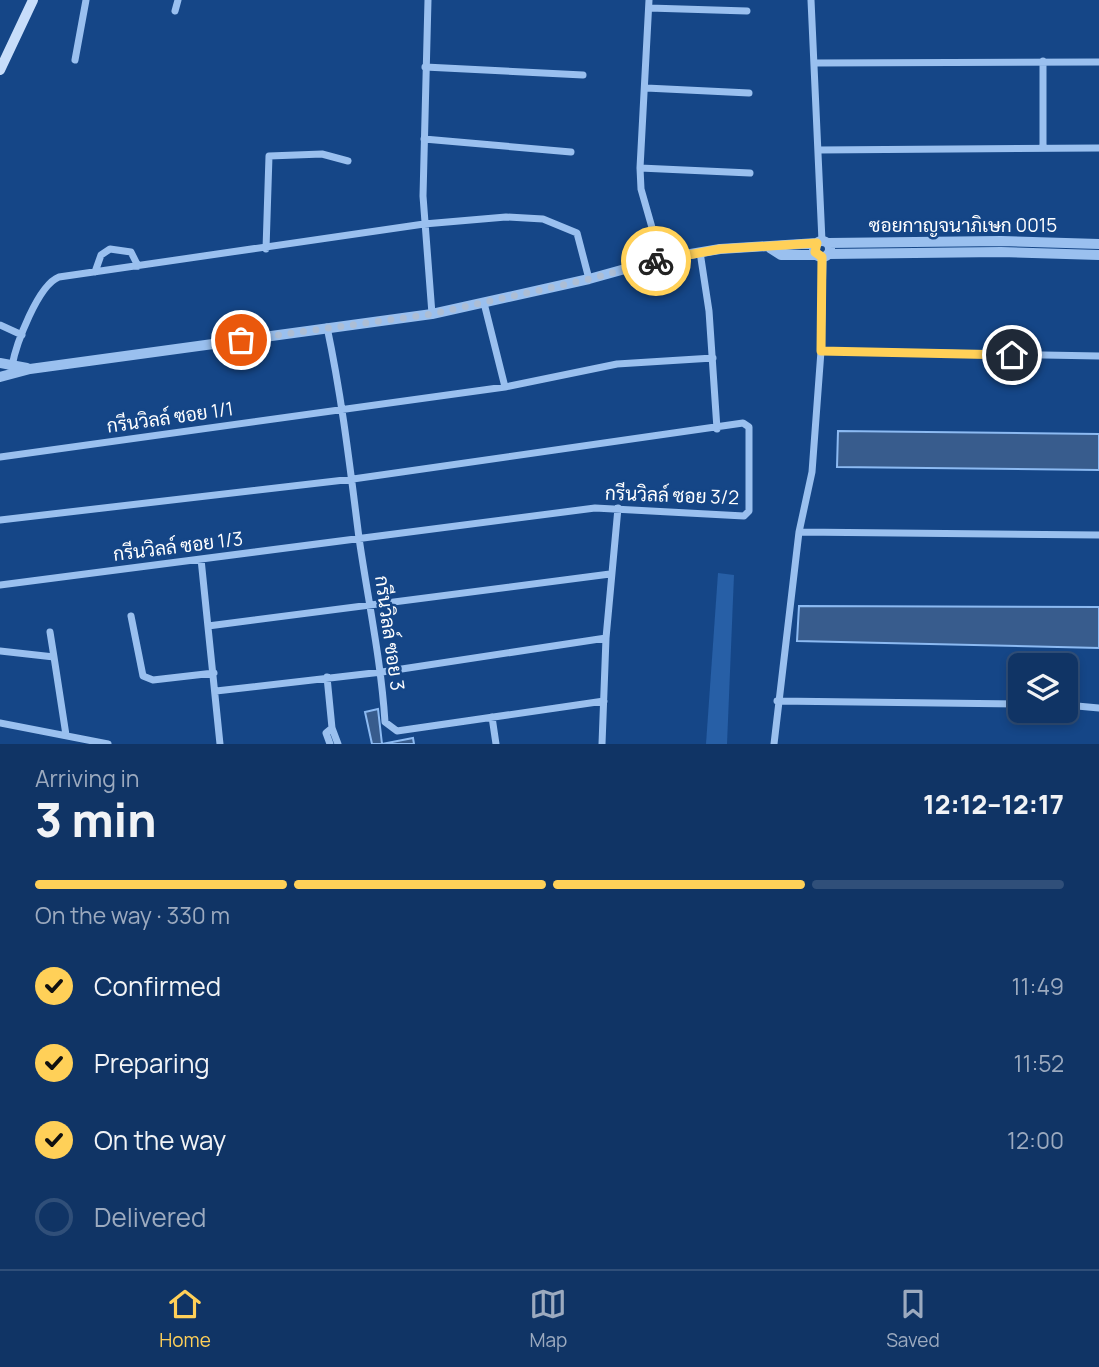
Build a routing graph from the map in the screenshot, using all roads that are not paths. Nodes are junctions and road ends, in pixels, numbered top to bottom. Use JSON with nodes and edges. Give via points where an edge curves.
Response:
{"nodes":[{"id":1,"x":33,"y":0,"type":"edge"},
{"id":2,"x":86,"y":0,"type":"edge"},
{"id":3,"x":178,"y":0,"type":"edge"},
{"id":4,"x":428,"y":0,"type":"edge"},
{"id":5,"x":811,"y":0,"type":"edge"},
{"id":6,"x":649,"y":4,"type":"edge"},
{"id":7,"x":175,"y":10,"type":"dead end"},
{"id":8,"x":747,"y":11,"type":"dead end"},
{"id":9,"x":75,"y":60,"type":"dead end"},
{"id":10,"x":1043,"y":61,"type":"junction"},
{"id":11,"x":1099,"y":62,"type":"edge"},
{"id":12,"x":816,"y":63,"type":"junction"},
{"id":13,"x":425,"y":66,"type":"junction"},
{"id":14,"x":0,"y":70,"type":"edge"},
{"id":15,"x":583,"y":75,"type":"dead end"},
{"id":16,"x":646,"y":88,"type":"junction"},
{"id":17,"x":749,"y":93,"type":"dead end"},
{"id":18,"x":424,"y":139,"type":"junction"},
{"id":19,"x":1043,"y":148,"type":"junction"},
{"id":20,"x":1099,"y":148,"type":"edge"},
{"id":21,"x":819,"y":150,"type":"junction"},
{"id":22,"x":571,"y":152,"type":"dead end"},
{"id":23,"x":348,"y":161,"type":"dead end"},
{"id":24,"x":640,"y":168,"type":"junction"},
{"id":25,"x":750,"y":173,"type":"dead end"},
{"id":26,"x":424,"y":224,"type":"junction"},
{"id":27,"x":822,"y":242,"type":"junction"},
{"id":28,"x":1099,"y":244,"type":"edge"},
{"id":29,"x":266,"y":248,"type":"junction"},
{"id":30,"x":770,"y":248,"type":"junction"},
{"id":31,"x":701,"y":253,"type":"junction"},
{"id":32,"x":822,"y":255,"type":"junction"},
{"id":33,"x":1099,"y":255,"type":"edge"},
{"id":34,"x":661,"y":259,"type":"junction"},
{"id":35,"x":138,"y":266,"type":"junction"},
{"id":36,"x":95,"y":272,"type":"junction"},
{"id":37,"x":589,"y":279,"type":"junction"},
{"id":38,"x":484,"y":303,"type":"junction"},
{"id":39,"x":432,"y":314,"type":"junction"},
{"id":40,"x":0,"y":324,"type":"edge"},
{"id":41,"x":327,"y":327,"type":"junction"},
{"id":42,"x":22,"y":335,"type":"junction"},
{"id":43,"x":821,"y":351,"type":"junction"},
{"id":44,"x":1099,"y":356,"type":"edge"},
{"id":45,"x":713,"y":358,"type":"junction"},
{"id":46,"x":0,"y":363,"type":"edge"},
{"id":47,"x":12,"y":366,"type":"junction"},
{"id":48,"x":30,"y":369,"type":"junction"},
{"id":49,"x":0,"y":377,"type":"edge"},
{"id":50,"x":505,"y":387,"type":"junction"},
{"id":51,"x":344,"y":408,"type":"junction"},
{"id":52,"x":717,"y":429,"type":"junction"},
{"id":53,"x":0,"y":457,"type":"edge"},
{"id":54,"x":353,"y":479,"type":"junction"},
{"id":55,"x":618,"y":508,"type":"junction"},
{"id":56,"x":0,"y":520,"type":"edge"},
{"id":57,"x":799,"y":532,"type":"junction"},
{"id":58,"x":1099,"y":536,"type":"edge"},
{"id":59,"x":359,"y":539,"type":"junction"},
{"id":60,"x":201,"y":559,"type":"junction"},
{"id":61,"x":610,"y":574,"type":"junction"},
{"id":62,"x":0,"y":585,"type":"edge"},
{"id":63,"x":372,"y":607,"type":"junction"},
{"id":64,"x":131,"y":616,"type":"dead end"},
{"id":65,"x":208,"y":626,"type":"junction"},
{"id":66,"x":50,"y":632,"type":"dead end"},
{"id":67,"x":606,"y":638,"type":"junction"},
{"id":68,"x":0,"y":651,"type":"edge"},
{"id":69,"x":54,"y":657,"type":"junction"},
{"id":70,"x":382,"y":672,"type":"junction"},
{"id":71,"x":214,"y":673,"type":"junction"},
{"id":72,"x":327,"y":677,"type":"junction"},
{"id":73,"x":216,"y":691,"type":"junction"},
{"id":74,"x":604,"y":701,"type":"junction"},
{"id":75,"x":777,"y":701,"type":"junction"},
{"id":76,"x":1008,"y":704,"type":"edge"},
{"id":77,"x":1078,"y":706,"type":"edge"},
{"id":78,"x":1099,"y":708,"type":"edge"},
{"id":79,"x":492,"y":717,"type":"junction"},
{"id":80,"x":0,"y":723,"type":"edge"},
{"id":81,"x":332,"y":728,"type":"junction"},
{"id":82,"x":66,"y":735,"type":"junction"},
{"id":83,"x":108,"y":744,"type":"edge"},
{"id":84,"x":220,"y":744,"type":"edge"},
{"id":85,"x":330,"y":744,"type":"edge"},
{"id":86,"x":338,"y":744,"type":"edge"},
{"id":87,"x":496,"y":744,"type":"edge"},
{"id":88,"x":601,"y":744,"type":"edge"},
{"id":89,"x":774,"y":744,"type":"edge"}],
"edges":[{"from":1,"to":14,"type":"main road"},
{"from":2,"to":9,"type":"street"},
{"from":3,"to":7,"type":"street"},
{"from":4,"to":13,"type":"street"},
{"from":5,"to":12,"type":"street"},
{"from":6,"to":8,"type":"street"},
{"from":6,"to":16,"type":"street"},
{"from":10,"to":11,"type":"street"},
{"from":10,"to":12,"type":"street"},
{"from":10,"to":19,"type":"street"},
{"from":12,"to":21,"type":"street"},
{"from":13,"to":15,"type":"street"},
{"from":13,"to":18,"type":"street"},
{"from":16,"to":17,"type":"street"},
{"from":16,"to":24,"type":"street"},
{"from":18,"to":22,"type":"street"},
{"from":18,"to":26,"type":"street"},
{"from":19,"to":20,"type":"street"},
{"from":19,"to":21,"type":"street"},
{"from":21,"to":27,"type":"street"},
{"from":23,"to":29,"type":"street","via":[[322,155],[269,156]]},
{"from":24,"to":25,"type":"street"},
{"from":24,"to":34,"type":"street","via":[[641,189]]},
{"from":26,"to":29,"type":"street"},
{"from":26,"to":37,"type":"street","via":[[525,216],[560,224],[577,233]]},
{"from":26,"to":39,"type":"street"},
{"from":27,"to":28,"type":"street","name":"ซอยกาญจนาภิเษก 0015"},
{"from":27,"to":30,"type":"street","name":"ซอยกาญจนาภิเษก 0015"},
{"from":27,"to":32,"type":"street"},
{"from":29,"to":35,"type":"street"},
{"from":30,"to":31,"type":"street"},
{"from":30,"to":32,"type":"street","name":"ซอยกาญจนาภิเษก 0015","via":[[781,255]]},
{"from":31,"to":34,"type":"street"},
{"from":31,"to":45,"type":"street"},
{"from":32,"to":33,"type":"street","name":"ซอยกาญจนาภิเษก 0015"},
{"from":32,"to":43,"type":"street"},
{"from":34,"to":37,"type":"street"},
{"from":35,"to":36,"type":"street"},
{"from":35,"to":36,"type":"street","via":[[131,252],[110,249],[101,256]]},
{"from":36,"to":42,"type":"street","via":[[51,279]]},
{"from":37,"to":38,"type":"street"},
{"from":38,"to":39,"type":"street"},
{"from":38,"to":50,"type":"street"},
{"from":39,"to":41,"type":"street"},
{"from":40,"to":42,"type":"street"},
{"from":41,"to":48,"type":"street"},
{"from":41,"to":51,"type":"street","name":"กรีนวิลล์ ซอย 3"},
{"from":42,"to":47,"type":"street"},
{"from":43,"to":44,"type":"street"},
{"from":43,"to":57,"type":"street","via":[[812,472]]},
{"from":45,"to":50,"type":"street","name":"กรีนวิลล์ ซอย 1/1","via":[[617,364]]},
{"from":45,"to":52,"type":"street"},
{"from":46,"to":47,"type":"street"},
{"from":47,"to":48,"type":"street"},
{"from":48,"to":49,"type":"street"},
{"from":50,"to":51,"type":"street","name":"กรีนวิลล์ ซอย 1/1"},
{"from":51,"to":53,"type":"street","name":"กรีนวิลล์ ซอย 1/1"},
{"from":51,"to":54,"type":"street","name":"กรีนวิลล์ ซอย 3"},
{"from":52,"to":54,"type":"street","name":"กรีนวิลล์ ซอย 3/2"},
{"from":52,"to":55,"type":"street","name":"กรีนวิลล์ ซอย 3/2","via":[[743,423],[750,427],[746,515]]},
{"from":54,"to":56,"type":"street","name":"กรีนวิลล์ ซอย 3/2"},
{"from":54,"to":59,"type":"street","name":"กรีนวิลล์ ซอย 3"},
{"from":55,"to":59,"type":"street","name":"กรีนวิลล์ ซอย 3/2"},
{"from":55,"to":61,"type":"street"},
{"from":57,"to":58,"type":"street"},
{"from":57,"to":75,"type":"street"},
{"from":59,"to":60,"type":"street","name":"กรีนวิลล์ ซอย 1/3"},
{"from":59,"to":63,"type":"street","name":"กรีนวิลล์ ซอย 3"},
{"from":60,"to":62,"type":"street","name":"กรีนวิลล์ ซอย 1/3"},
{"from":60,"to":65,"type":"street"},
{"from":61,"to":63,"type":"street"},
{"from":61,"to":67,"type":"street"},
{"from":63,"to":65,"type":"street"},
{"from":63,"to":70,"type":"street","name":"กรีนวิลล์ ซอย 3"},
{"from":64,"to":71,"type":"street","via":[[143,676],[153,680]]},
{"from":65,"to":71,"type":"street"},
{"from":66,"to":69,"type":"street"},
{"from":67,"to":70,"type":"street"},
{"from":67,"to":74,"type":"street"},
{"from":68,"to":69,"type":"street"},
{"from":69,"to":82,"type":"street"},
{"from":70,"to":72,"type":"street"},
{"from":70,"to":79,"type":"street","name":"กรีนวิลล์ ซอย 3","via":[[385,722],[391,729]]},
{"from":71,"to":73,"type":"street"},
{"from":72,"to":73,"type":"street"},
{"from":72,"to":81,"type":"street"},
{"from":73,"to":84,"type":"street"},
{"from":74,"to":79,"type":"street","name":"กรีนวิลล์ ซอย 3"},
{"from":74,"to":88,"type":"street"},
{"from":75,"to":76,"type":"street"},
{"from":75,"to":89,"type":"street"},
{"from":77,"to":78,"type":"street"},
{"from":79,"to":87,"type":"street"},
{"from":80,"to":82,"type":"street"},
{"from":81,"to":85,"type":"street","via":[[326,733]]},
{"from":81,"to":86,"type":"street"},
{"from":82,"to":83,"type":"street"}]}
